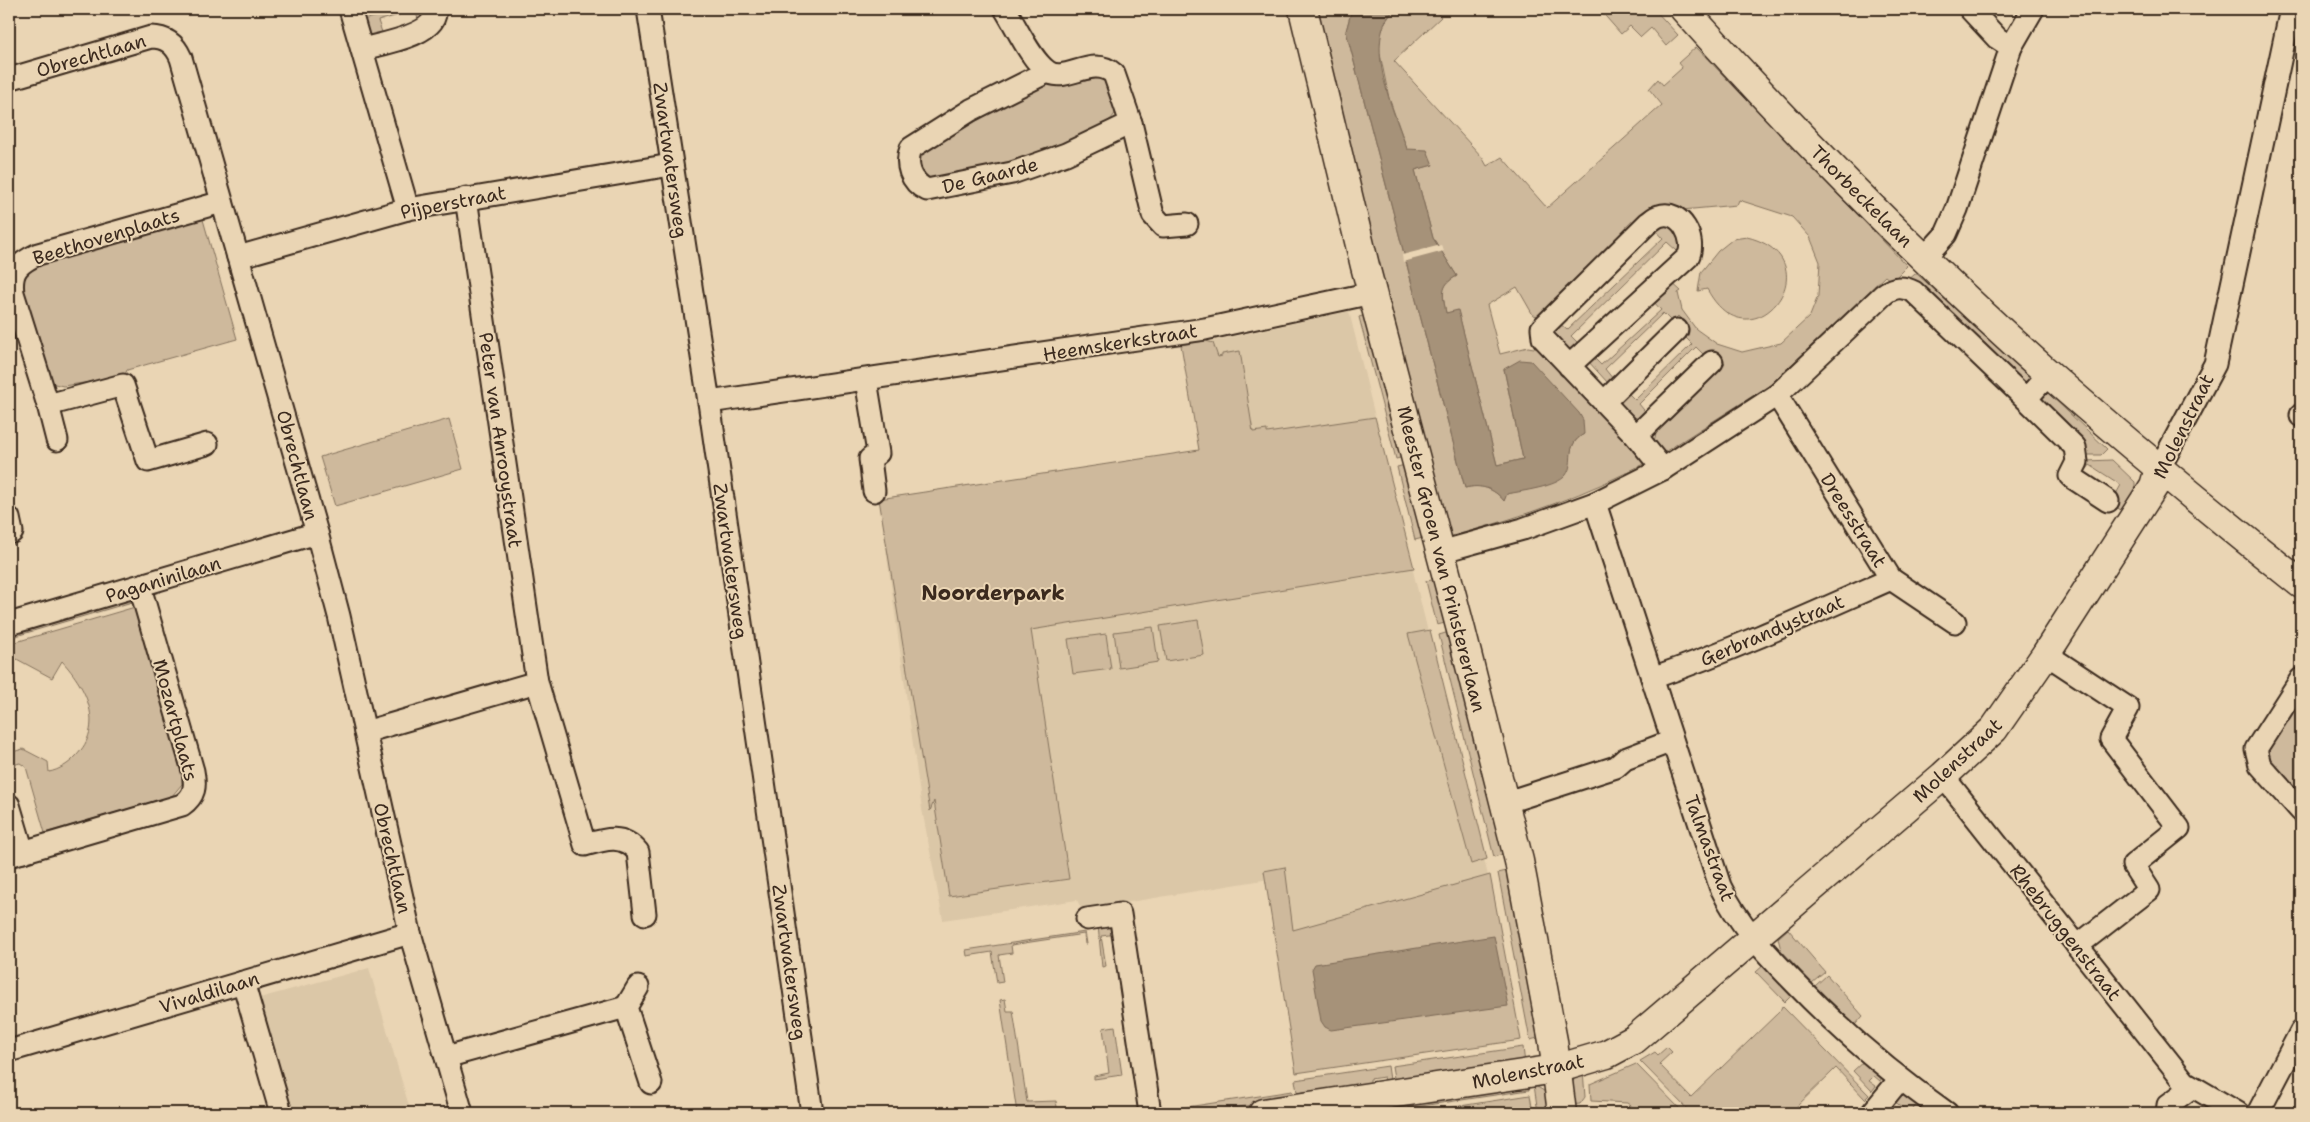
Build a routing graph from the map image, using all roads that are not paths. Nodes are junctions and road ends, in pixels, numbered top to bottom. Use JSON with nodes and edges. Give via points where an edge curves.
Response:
{"nodes":[{"id":1,"x":350,"y":9,"type":"edge"},
{"id":2,"x":435,"y":9,"type":"edge"},
{"id":3,"x":648,"y":9,"type":"edge"},
{"id":4,"x":1006,"y":9,"type":"edge"},
{"id":5,"x":1303,"y":9,"type":"edge"},
{"id":6,"x":1684,"y":9,"type":"edge"},
{"id":7,"x":1970,"y":9,"type":"edge"},
{"id":8,"x":2033,"y":9,"type":"edge"},
{"id":9,"x":2290,"y":9,"type":"edge"},
{"id":10,"x":2011,"y":47,"type":"junction"},
{"id":11,"x":362,"y":49,"type":"junction"},
{"id":12,"x":1047,"y":72,"type":"junction"},
{"id":13,"x":9,"y":79,"type":"edge"},
{"id":14,"x":1131,"y":123,"type":"junction"},
{"id":15,"x":671,"y":165,"type":"junction"},
{"id":16,"x":466,"y":198,"type":"junction"},
{"id":17,"x":222,"y":202,"type":"junction"},
{"id":18,"x":408,"y":209,"type":"junction"},
{"id":19,"x":1187,"y":224,"type":"dead end"},
{"id":20,"x":238,"y":257,"type":"junction"},
{"id":21,"x":1924,"y":258,"type":"junction"},
{"id":22,"x":1372,"y":293,"type":"junction"},
{"id":23,"x":1677,"y":330,"type":"dead end"},
{"id":24,"x":1712,"y":362,"type":"dead end"},
{"id":25,"x":1569,"y":366,"type":"junction"},
{"id":26,"x":2049,"y":374,"type":"junction"},
{"id":27,"x":866,"y":380,"type":"junction"},
{"id":28,"x":1777,"y":395,"type":"junction"},
{"id":29,"x":2026,"y":399,"type":"junction"},
{"id":30,"x":709,"y":402,"type":"junction"},
{"id":31,"x":1604,"y":402,"type":"junction"},
{"id":32,"x":48,"y":405,"type":"junction"},
{"id":33,"x":1636,"y":436,"type":"junction"},
{"id":34,"x":57,"y":440,"type":"dead end"},
{"id":35,"x":207,"y":444,"type":"dead end"},
{"id":36,"x":1663,"y":469,"type":"junction"},
{"id":37,"x":2159,"y":469,"type":"junction"},
{"id":38,"x":874,"y":491,"type":"dead end"},
{"id":39,"x":2108,"y":501,"type":"dead end"},
{"id":40,"x":1594,"y":503,"type":"junction"},
{"id":41,"x":317,"y":533,"type":"junction"},
{"id":42,"x":1440,"y":552,"type":"junction"},
{"id":43,"x":1891,"y":579,"type":"junction"},
{"id":44,"x":2301,"y":584,"type":"edge"},
{"id":45,"x":140,"y":587,"type":"junction"},
{"id":46,"x":1955,"y":622,"type":"dead end"},
{"id":47,"x":9,"y":624,"type":"edge"},
{"id":48,"x":2046,"y":654,"type":"junction"},
{"id":49,"x":1652,"y":678,"type":"junction"},
{"id":50,"x":2301,"y":679,"type":"edge"},
{"id":51,"x":537,"y":682,"type":"junction"},
{"id":52,"x":365,"y":732,"type":"junction"},
{"id":53,"x":1672,"y":741,"type":"junction"},
{"id":54,"x":1943,"y":776,"type":"junction"},
{"id":55,"x":1504,"y":803,"type":"junction"},
{"id":56,"x":9,"y":805,"type":"edge"},
{"id":57,"x":2301,"y":811,"type":"edge"},
{"id":58,"x":16,"y":854,"type":"edge"},
{"id":59,"x":644,"y":914,"type":"dead end"},
{"id":60,"x":1087,"y":919,"type":"dead end"},
{"id":61,"x":410,"y":933,"type":"junction"},
{"id":62,"x":1753,"y":938,"type":"junction"},
{"id":63,"x":2077,"y":946,"type":"junction"},
{"id":64,"x":243,"y":982,"type":"junction"},
{"id":65,"x":638,"y":987,"type":"dead end"},
{"id":66,"x":626,"y":1007,"type":"junction"},
{"id":67,"x":2301,"y":1032,"type":"edge"},
{"id":68,"x":9,"y":1051,"type":"edge"},
{"id":69,"x":446,"y":1057,"type":"junction"},
{"id":70,"x":1556,"y":1069,"type":"junction"},
{"id":71,"x":1900,"y":1079,"type":"junction"},
{"id":72,"x":651,"y":1083,"type":"dead end"},
{"id":73,"x":2191,"y":1088,"type":"junction"},
{"id":74,"x":281,"y":1113,"type":"edge"},
{"id":75,"x":462,"y":1113,"type":"edge"},
{"id":76,"x":812,"y":1113,"type":"edge"},
{"id":77,"x":1150,"y":1113,"type":"edge"},
{"id":78,"x":1269,"y":1113,"type":"edge"},
{"id":79,"x":1562,"y":1113,"type":"edge"},
{"id":80,"x":1872,"y":1113,"type":"edge"},
{"id":81,"x":1947,"y":1113,"type":"edge"},
{"id":82,"x":2167,"y":1113,"type":"edge"},
{"id":83,"x":2238,"y":1113,"type":"edge"},
{"id":84,"x":2258,"y":1113,"type":"edge"}],
"edges":[{"from":1,"to":11,"type":"street"},
{"from":2,"to":11,"type":"street","via":[[432,22],[422,31]]},
{"from":3,"to":15,"type":"street","name":"Zwartwatersweg"},
{"from":4,"to":12,"type":"street"},
{"from":5,"to":22,"type":"street","name":"Meester Groen van Prinstererlaan"},
{"from":6,"to":21,"type":"street","name":"Thorbeckelaan","via":[[1800,135]]},
{"from":7,"to":10,"type":"street","via":[[1997,38]]},
{"from":8,"to":10,"type":"street"},
{"from":9,"to":37,"type":"street","name":"Molenstraat","via":[[2215,364]]},
{"from":10,"to":21,"type":"street","via":[[1950,226]]},
{"from":11,"to":18,"type":"street"},
{"from":12,"to":14,"type":"street","name":"De Gaarde","via":[[1060,74],[1100,66],[1108,69],[1119,83]]},
{"from":12,"to":14,"type":"street","name":"De Gaarde","via":[[971,110],[911,148],[907,158],[913,179],[927,190],[1012,173],[1066,154]]},
{"from":13,"to":17,"type":"street","name":"Obrechtlaan","via":[[150,38],[170,42],[184,68]]},
{"from":14,"to":19,"type":"street","name":"De Gaarde","via":[[1153,214],[1163,226]]},
{"from":15,"to":16,"type":"street","name":"Pijperstraat"},
{"from":15,"to":30,"type":"street","name":"Zwartwatersweg"},
{"from":16,"to":18,"type":"street","name":"Pijperstraat"},
{"from":16,"to":51,"type":"street","name":"Peter van Anrooystraat"},
{"from":17,"to":20,"type":"street","name":"Obrechtlaan"},
{"from":17,"to":32,"type":"street","name":"Beethovenplaats","via":[[38,254],[18,265],[12,277],[13,292]]},
{"from":18,"to":20,"type":"street","name":"Pijperstraat"},
{"from":20,"to":41,"type":"street","name":"Obrechtlaan"},
{"from":21,"to":26,"type":"street","name":"Thorbeckelaan"},
{"from":22,"to":27,"type":"street","name":"Heemskerkstraat","via":[[1205,329]]},
{"from":22,"to":42,"type":"street","name":"Meester Groen van Prinstererlaan"},
{"from":23,"to":31,"type":"street"},
{"from":24,"to":33,"type":"street"},
{"from":25,"to":25,"type":"street","via":[[1688,257],[1692,248],[1688,231],[1672,217],[1658,216],[1648,223],[1542,328],[1543,338]]},
{"from":25,"to":31,"type":"street"},
{"from":26,"to":29,"type":"street"},
{"from":26,"to":37,"type":"street","name":"Thorbeckelaan"},
{"from":27,"to":30,"type":"street","name":"Heemskerkstraat"},
{"from":27,"to":38,"type":"street","via":[[878,453],[870,459]]},
{"from":28,"to":29,"type":"street","via":[[1883,294],[1896,287],[1906,287]]},
{"from":28,"to":36,"type":"street"},
{"from":28,"to":43,"type":"street","name":"Dreesstraat"},
{"from":29,"to":39,"type":"street","via":[[2075,447],[2077,462],[2070,476]]},
{"from":30,"to":76,"type":"street","name":"Zwartwatersweg"},
{"from":31,"to":33,"type":"street"},
{"from":32,"to":34,"type":"street","name":"Beethovenplaats"},
{"from":32,"to":35,"type":"street","via":[[123,385],[148,461]]},
{"from":33,"to":36,"type":"street"},
{"from":36,"to":40,"type":"street"},
{"from":37,"to":44,"type":"street","name":"Thorbeckelaan"},
{"from":37,"to":48,"type":"street","name":"Molenstraat","via":[[2154,486]]},
{"from":40,"to":42,"type":"street","via":[[1523,529]]},
{"from":40,"to":49,"type":"street","name":"Talmastraat"},
{"from":41,"to":45,"type":"street","name":"Paganinilaan"},
{"from":41,"to":52,"type":"street","name":"Obrechtlaan"},
{"from":42,"to":55,"type":"street","name":"Meester Groen van Prinstererlaan"},
{"from":43,"to":46,"type":"street","name":"Dreesstraat"},
{"from":43,"to":49,"type":"street","name":"Gerbrandystraat","via":[[1737,647]]},
{"from":45,"to":47,"type":"street","name":"Paganinilaan"},
{"from":45,"to":58,"type":"street","name":"Mozartplaats","via":[[195,782],[190,798],[182,805]]},
{"from":48,"to":54,"type":"street","name":"Molenstraat","via":[[2003,718]]},
{"from":48,"to":63,"type":"street","via":[[2128,708],[2111,739],[2180,828],[2133,865],[2148,890]]},
{"from":49,"to":53,"type":"street","name":"Talmastraat"},
{"from":50,"to":57,"type":"street","via":[[2256,749],[2260,765]]},
{"from":51,"to":52,"type":"street"},
{"from":51,"to":59,"type":"street","name":"Peter van Anrooystraat","via":[[585,845],[614,838],[632,845],[638,852]]},
{"from":52,"to":61,"type":"street","name":"Obrechtlaan"},
{"from":53,"to":55,"type":"street","via":[[1625,759],[1616,767]]},
{"from":53,"to":62,"type":"street","name":"Talmastraat","via":[[1720,886],[1736,917]]},
{"from":54,"to":62,"type":"street","name":"Molenstraat"},
{"from":54,"to":63,"type":"street","name":"Rhebruggenstraat"},
{"from":55,"to":70,"type":"street","name":"Meester Groen van Prinstererlaan","via":[[1520,870]]},
{"from":56,"to":58,"type":"street","name":"Mozartplaats"},
{"from":60,"to":77,"type":"street","via":[[1120,914]]},
{"from":61,"to":64,"type":"street","name":"Vivaldilaan"},
{"from":61,"to":69,"type":"street","name":"Obrechtlaan"},
{"from":62,"to":70,"type":"street","name":"Molenstraat","via":[[1635,1039],[1607,1054]]},
{"from":62,"to":71,"type":"street","name":"Talmastraat","via":[[1825,1014]]},
{"from":63,"to":73,"type":"street","name":"Rhebruggenstraat"},
{"from":64,"to":68,"type":"street","name":"Vivaldilaan"},
{"from":64,"to":74,"type":"street"},
{"from":65,"to":66,"type":"street"},
{"from":66,"to":69,"type":"street"},
{"from":66,"to":72,"type":"street"},
{"from":67,"to":84,"type":"street"},
{"from":69,"to":75,"type":"street","name":"Obrechtlaan"},
{"from":70,"to":78,"type":"street","name":"Molenstraat"},
{"from":70,"to":79,"type":"street","name":"Meester Groen van Prinstererlaan"},
{"from":71,"to":80,"type":"street"},
{"from":71,"to":81,"type":"street","name":"Talmastraat"},
{"from":73,"to":82,"type":"street","via":[[2168,1105]]},
{"from":73,"to":83,"type":"street","name":"Rhebruggenstraat"}]}
